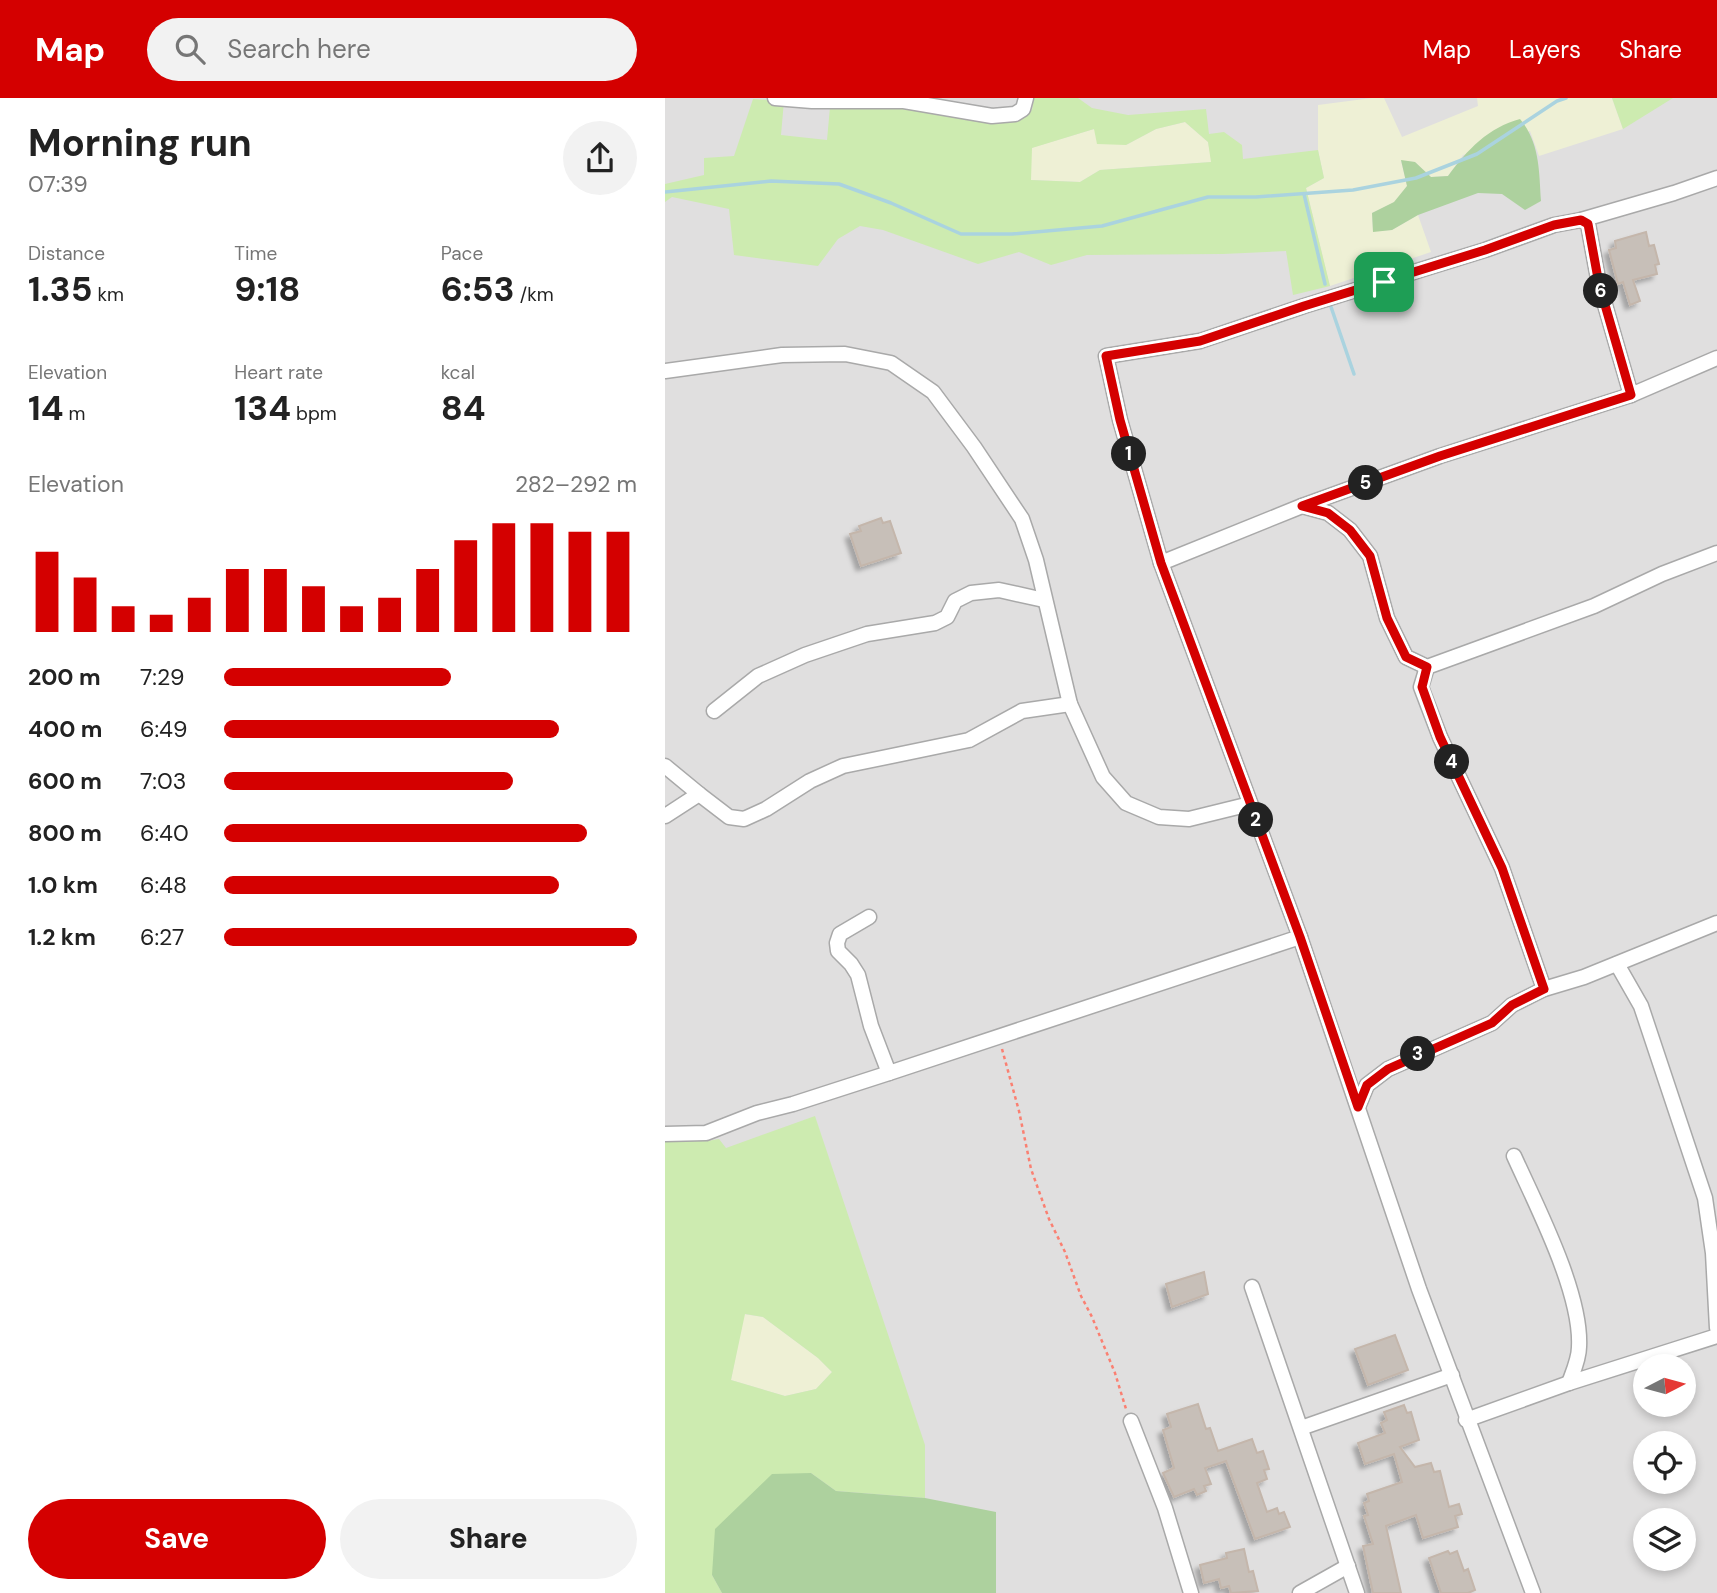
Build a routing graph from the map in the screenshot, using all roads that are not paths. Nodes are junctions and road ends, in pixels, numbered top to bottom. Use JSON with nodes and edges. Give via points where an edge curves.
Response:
{"nodes":[{"id":1,"x":775,"y":98,"type":"edge"},
{"id":2,"x":1026,"y":98,"type":"edge"},
{"id":3,"x":906,"y":99,"type":"edge"},
{"id":4,"x":870,"y":100,"type":"edge"},
{"id":5,"x":1717,"y":178,"type":"edge"},
{"id":6,"x":1581,"y":220,"type":"junction"},
{"id":7,"x":1717,"y":358,"type":"edge"},
{"id":8,"x":665,"y":371,"type":"edge"},
{"id":9,"x":1631,"y":395,"type":"junction"},
{"id":10,"x":1302,"y":506,"type":"junction"},
{"id":11,"x":1717,"y":552,"type":"edge"},
{"id":12,"x":1161,"y":563,"type":"junction"},
{"id":13,"x":1044,"y":600,"type":"junction"},
{"id":14,"x":1427,"y":667,"type":"junction"},
{"id":15,"x":1070,"y":704,"type":"junction"},
{"id":16,"x":714,"y":710,"type":"dead end"},
{"id":17,"x":665,"y":766,"type":"edge"},
{"id":18,"x":699,"y":794,"type":"junction"},
{"id":19,"x":1250,"y":804,"type":"junction"},
{"id":20,"x":665,"y":816,"type":"edge"},
{"id":21,"x":869,"y":916,"type":"dead end"},
{"id":22,"x":1717,"y":923,"type":"edge"},
{"id":23,"x":1300,"y":937,"type":"junction"},
{"id":24,"x":1617,"y":964,"type":"junction"},
{"id":25,"x":1544,"y":989,"type":"junction"},
{"id":26,"x":889,"y":1073,"type":"junction"},
{"id":27,"x":1358,"y":1107,"type":"junction"},
{"id":28,"x":665,"y":1134,"type":"edge"},
{"id":29,"x":1514,"y":1156,"type":"dead end"},
{"id":30,"x":1252,"y":1287,"type":"dead end"},
{"id":31,"x":1717,"y":1328,"type":"edge"},
{"id":32,"x":1717,"y":1336,"type":"edge"},
{"id":33,"x":1452,"y":1375,"type":"junction"},
{"id":34,"x":1569,"y":1383,"type":"junction"},
{"id":35,"x":1466,"y":1420,"type":"junction"},
{"id":36,"x":1131,"y":1421,"type":"road end"},
{"id":37,"x":1301,"y":1428,"type":"junction"},
{"id":38,"x":1348,"y":1566,"type":"junction"},
{"id":39,"x":1191,"y":1593,"type":"edge"},
{"id":40,"x":1300,"y":1593,"type":"edge"},
{"id":41,"x":1357,"y":1593,"type":"edge"},
{"id":42,"x":1533,"y":1593,"type":"edge"}],
"edges":[{"from":1,"to":4,"type":"street"},
{"from":2,"to":3,"type":"street","via":[[1023,109],[1015,114],[992,116]]},
{"from":3,"to":4,"type":"street"},
{"from":5,"to":6,"type":"street"},
{"from":6,"to":9,"type":"street","via":[[1588,224],[1599,284]]},
{"from":6,"to":12,"type":"street","via":[[1200,341],[1106,356]]},
{"from":7,"to":9,"type":"street"},
{"from":8,"to":13,"type":"street","via":[[782,355],[845,354],[891,363],[933,392],[1022,519]]},
{"from":9,"to":10,"type":"street"},
{"from":10,"to":12,"type":"street"},
{"from":10,"to":14,"type":"street","via":[[1328,513],[1350,530],[1370,556],[1387,618],[1406,657]]},
{"from":11,"to":14,"type":"street","via":[[1594,606]]},
{"from":12,"to":19,"type":"street"},
{"from":13,"to":15,"type":"street"},
{"from":13,"to":16,"type":"street","via":[[999,590],[971,593],[955,601],[947,617],[935,623],[867,634],[758,676]]},
{"from":14,"to":25,"type":"street","via":[[1422,687],[1426,699],[1502,868]]},
{"from":15,"to":18,"type":"street","via":[[1022,711],[969,740],[843,766],[744,819],[729,817]]},
{"from":15,"to":19,"type":"street","via":[[1103,777],[1126,803],[1159,817],[1189,819]]},
{"from":17,"to":18,"type":"street"},
{"from":18,"to":20,"type":"street"},
{"from":19,"to":23,"type":"street"},
{"from":21,"to":26,"type":"street","via":[[840,934],[838,951],[858,975]]},
{"from":22,"to":24,"type":"street"},
{"from":23,"to":26,"type":"street"},
{"from":23,"to":27,"type":"street"},
{"from":24,"to":25,"type":"street"},
{"from":24,"to":31,"type":"street","via":[[1641,1006],[1705,1198]]},
{"from":25,"to":27,"type":"street","via":[[1512,1005],[1492,1023],[1388,1069],[1367,1085]]},
{"from":26,"to":28,"type":"street","via":[[706,1133]]},
{"from":27,"to":33,"type":"street"},
{"from":29,"to":34,"type":"street","via":[[1560,1261],[1575,1310],[1579,1346]]},
{"from":30,"to":37,"type":"street"},
{"from":32,"to":34,"type":"street"},
{"from":33,"to":35,"type":"street"},
{"from":33,"to":37,"type":"street"},
{"from":34,"to":35,"type":"street"},
{"from":35,"to":42,"type":"street"},
{"from":36,"to":39,"type":"street"},
{"from":37,"to":38,"type":"street"},
{"from":38,"to":40,"type":"street"},
{"from":38,"to":41,"type":"street"}]}
